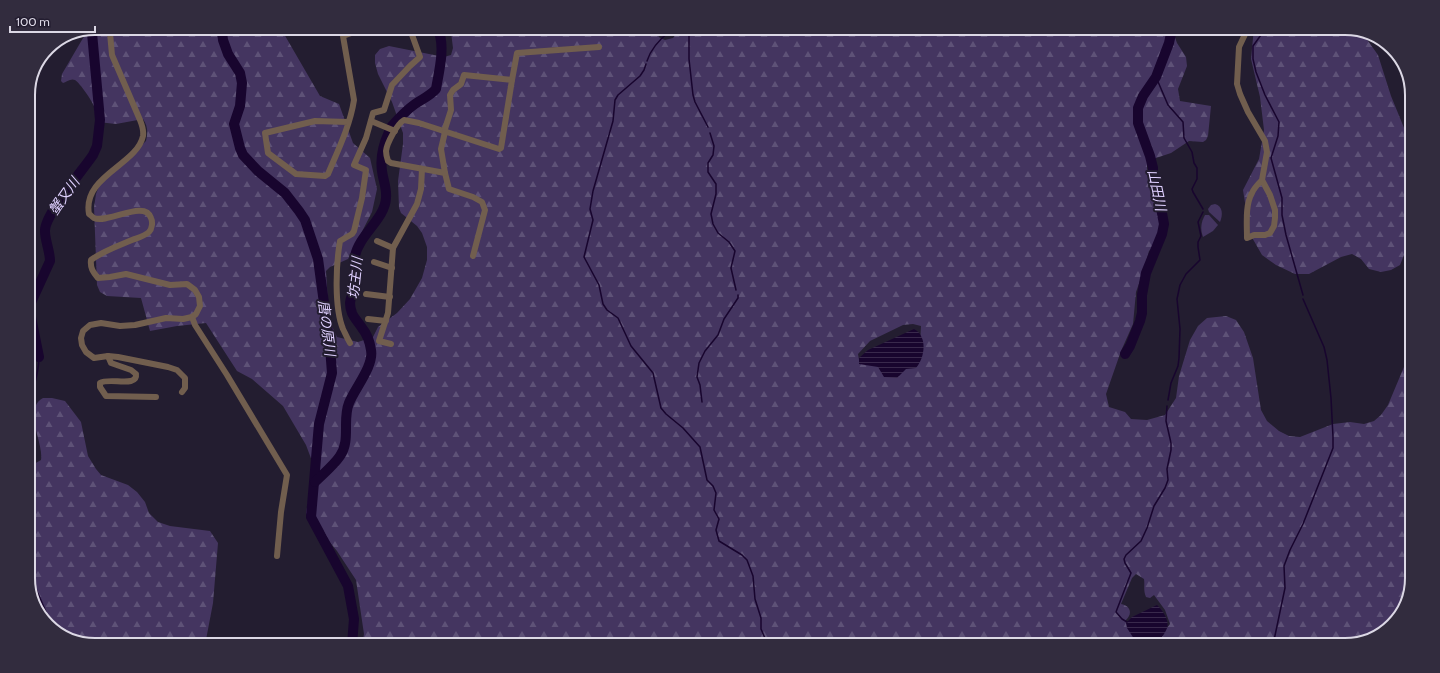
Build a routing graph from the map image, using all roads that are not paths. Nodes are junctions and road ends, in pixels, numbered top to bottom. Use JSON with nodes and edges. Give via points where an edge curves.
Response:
{"nodes":[{"id":1,"x":110,"y":35,"type":"edge"},
{"id":2,"x":346,"y":35,"type":"edge"},
{"id":3,"x":412,"y":35,"type":"edge"},
{"id":4,"x":1245,"y":35,"type":"edge"},
{"id":5,"x":599,"y":47,"type":"dead end"},
{"id":6,"x":512,"y":80,"type":"junction"},
{"id":7,"x":371,"y":121,"type":"junction"},
{"id":8,"x":348,"y":122,"type":"junction"},
{"id":9,"x":395,"y":131,"type":"junction"},
{"id":10,"x":444,"y":132,"type":"junction"},
{"id":11,"x":422,"y":169,"type":"junction"},
{"id":12,"x":445,"y":173,"type":"junction"},
{"id":13,"x":1262,"y":180,"type":"junction"},
{"id":14,"x":377,"y":241,"type":"dead end"},
{"id":15,"x":393,"y":248,"type":"junction"},
{"id":16,"x":472,"y":256,"type":"dead end"},
{"id":17,"x":374,"y":262,"type":"dead end"},
{"id":18,"x":392,"y":268,"type":"junction"},
{"id":19,"x":366,"y":294,"type":"dead end"},
{"id":20,"x":390,"y":297,"type":"junction"},
{"id":21,"x":192,"y":317,"type":"junction"},
{"id":22,"x":368,"y":319,"type":"dead end"},
{"id":23,"x":386,"y":321,"type":"junction"},
{"id":24,"x":350,"y":343,"type":"dead end"},
{"id":25,"x":391,"y":344,"type":"dead end"},
{"id":26,"x":108,"y":356,"type":"junction"},
{"id":27,"x":182,"y":392,"type":"dead end"},
{"id":28,"x":156,"y":396,"type":"dead end"},
{"id":29,"x":277,"y":556,"type":"dead end"}],
"edges":[{"from":1,"to":21,"type":"street","via":[[112,55],[143,129],[138,146],[93,192],[88,206],[89,214],[104,219],[139,210],[145,211],[150,214],[152,226],[149,232],[142,236],[99,254],[91,260],[90,266],[98,278],[126,274],[170,285],[187,284],[199,297],[200,306]]},
{"from":2,"to":8,"type":"street","via":[[343,36],[354,100]]},
{"from":3,"to":7,"type":"street","via":[[420,57],[392,85],[384,110],[372,113]]},
{"from":4,"to":13,"type":"street","via":[[1239,47],[1237,84],[1248,112],[1265,141],[1267,152]]},
{"from":5,"to":6,"type":"street","via":[[517,54]]},
{"from":6,"to":10,"type":"street","via":[[464,75],[461,84],[450,95],[451,110]]},
{"from":6,"to":10,"type":"street","via":[[501,148]]},
{"from":7,"to":9,"type":"street"},
{"from":7,"to":24,"type":"street","via":[[354,166],[366,170],[366,173],[354,231],[340,241],[338,257],[339,310],[342,327]]},
{"from":8,"to":8,"type":"street","via":[[325,176],[296,174],[268,153],[265,133],[315,121]]},
{"from":9,"to":10,"type":"street","via":[[401,122],[408,120]]},
{"from":9,"to":11,"type":"street","via":[[386,152],[388,161]]},
{"from":10,"to":12,"type":"street","via":[[442,149]]},
{"from":11,"to":12,"type":"street"},
{"from":11,"to":15,"type":"street","via":[[417,204]]},
{"from":12,"to":16,"type":"street","via":[[449,189],[482,202],[485,210]]},
{"from":13,"to":13,"type":"street","via":[[1275,210],[1274,226],[1266,235],[1247,238],[1247,214],[1251,193]]},
{"from":14,"to":15,"type":"street"},
{"from":15,"to":18,"type":"street"},
{"from":17,"to":18,"type":"street"},
{"from":18,"to":20,"type":"street"},
{"from":19,"to":20,"type":"street"},
{"from":20,"to":23,"type":"street"},
{"from":21,"to":26,"type":"street","via":[[166,318],[135,325],[90,325],[83,331],[81,338],[86,352],[94,358]]},
{"from":21,"to":29,"type":"street","via":[[287,475]]},
{"from":22,"to":23,"type":"street"},
{"from":23,"to":25,"type":"street","via":[[379,341]]},
{"from":26,"to":27,"type":"street","via":[[177,370],[185,378],[185,388]]},
{"from":26,"to":28,"type":"street","via":[[111,363],[131,370],[136,377],[131,382],[100,383],[106,396]]}]}
